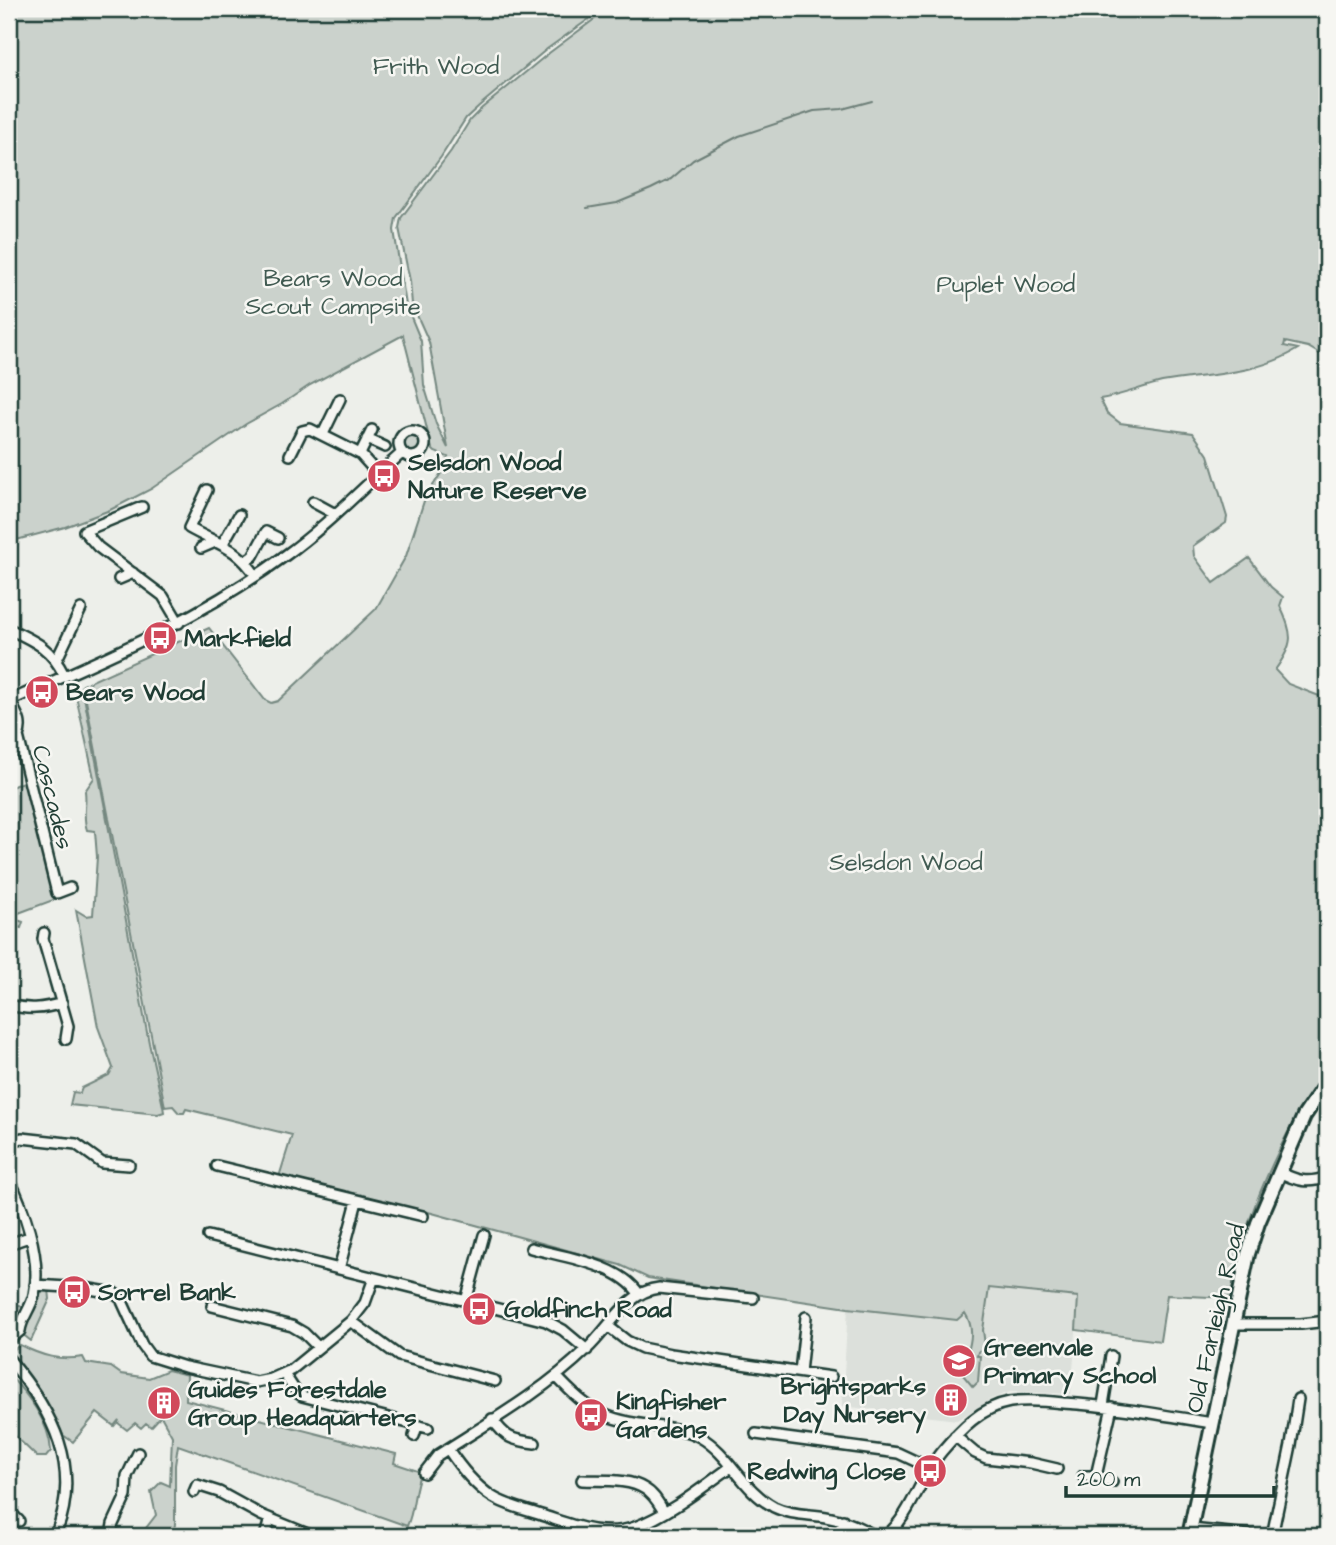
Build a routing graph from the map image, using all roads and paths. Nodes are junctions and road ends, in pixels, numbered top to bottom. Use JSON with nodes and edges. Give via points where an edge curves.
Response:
{"nodes":[{"id":1,"x":340,"y":399,"type":"dead end"},
{"id":2,"x":323,"y":434,"type":"junction"},
{"id":3,"x":385,"y":447,"type":"dead end"},
{"id":4,"x":402,"y":453,"type":"dead end"},
{"id":5,"x":360,"y":454,"type":"junction"},
{"id":6,"x":290,"y":455,"type":"dead end"},
{"id":7,"x":378,"y":474,"type":"junction"},
{"id":8,"x":207,"y":489,"type":"dead end"},
{"id":9,"x":313,"y":502,"type":"dead end"},
{"id":10,"x":142,"y":506,"type":"dead end"},
{"id":11,"x":335,"y":514,"type":"junction"},
{"id":12,"x":239,"y":515,"type":"dead end"},
{"id":13,"x":278,"y":538,"type":"dead end"},
{"id":14,"x":219,"y":544,"type":"junction"},
{"id":15,"x":201,"y":548,"type":"dead end"},
{"id":16,"x":246,"y":561,"type":"junction"},
{"id":17,"x":133,"y":573,"type":"junction"},
{"id":18,"x":256,"y":576,"type":"junction"},
{"id":19,"x":119,"y":579,"type":"dead end"},
{"id":20,"x":81,"y":609,"type":"dead end"},
{"id":21,"x":179,"y":623,"type":"junction"},
{"id":22,"x":9,"y":629,"type":"edge"},
{"id":23,"x":57,"y":659,"type":"junction"},
{"id":24,"x":64,"y":675,"type":"junction"},
{"id":25,"x":9,"y":701,"type":"edge"},
{"id":26,"x":70,"y":888,"type":"dead end"},
{"id":27,"x":44,"y":933,"type":"dead end"},
{"id":28,"x":62,"y":1003,"type":"junction"},
{"id":29,"x":9,"y":1005,"type":"edge"},
{"id":30,"x":66,"y":1039,"type":"dead end"},
{"id":31,"x":1327,"y":1082,"type":"edge"},
{"id":32,"x":9,"y":1142,"type":"edge"},
{"id":33,"x":129,"y":1165,"type":"dead end"},
{"id":34,"x":217,"y":1166,"type":"dead end"},
{"id":35,"x":1279,"y":1172,"type":"junction"},
{"id":36,"x":1327,"y":1177,"type":"edge"},
{"id":37,"x":9,"y":1178,"type":"edge"},
{"id":38,"x":357,"y":1201,"type":"junction"},
{"id":39,"x":423,"y":1216,"type":"dead end"},
{"id":40,"x":484,"y":1235,"type":"dead end"},
{"id":41,"x":208,"y":1236,"type":"dead end"},
{"id":42,"x":29,"y":1237,"type":"junction"},
{"id":43,"x":9,"y":1244,"type":"edge"},
{"id":44,"x":531,"y":1248,"type":"dead end"},
{"id":45,"x":339,"y":1269,"type":"junction"},
{"id":46,"x":374,"y":1278,"type":"junction"},
{"id":47,"x":35,"y":1284,"type":"junction"},
{"id":48,"x":639,"y":1294,"type":"junction"},
{"id":49,"x":753,"y":1298,"type":"dead end"},
{"id":50,"x":466,"y":1301,"type":"junction"},
{"id":51,"x":212,"y":1306,"type":"dead end"},
{"id":52,"x":806,"y":1317,"type":"dead end"},
{"id":53,"x":351,"y":1321,"type":"junction"},
{"id":54,"x":1327,"y":1321,"type":"edge"},
{"id":55,"x":1234,"y":1324,"type":"junction"},
{"id":56,"x":20,"y":1325,"type":"junction"},
{"id":57,"x":609,"y":1327,"type":"junction"},
{"id":58,"x":9,"y":1334,"type":"edge"},
{"id":59,"x":9,"y":1340,"type":"edge"},
{"id":60,"x":318,"y":1347,"type":"junction"},
{"id":61,"x":587,"y":1350,"type":"junction"},
{"id":62,"x":1111,"y":1356,"type":"dead end"},
{"id":63,"x":9,"y":1359,"type":"edge"},
{"id":64,"x":800,"y":1372,"type":"junction"},
{"id":65,"x":284,"y":1374,"type":"junction"},
{"id":66,"x":556,"y":1376,"type":"junction"},
{"id":67,"x":831,"y":1377,"type":"dead end"},
{"id":68,"x":489,"y":1382,"type":"dead end"},
{"id":69,"x":1298,"y":1399,"type":"dead end"},
{"id":70,"x":1107,"y":1406,"type":"junction"},
{"id":71,"x":492,"y":1419,"type":"junction"},
{"id":72,"x":1212,"y":1423,"type":"junction"},
{"id":73,"x":417,"y":1426,"type":"junction"},
{"id":74,"x":428,"y":1428,"type":"dead end"},
{"id":75,"x":762,"y":1432,"type":"dead end"},
{"id":76,"x":414,"y":1436,"type":"dead end"},
{"id":77,"x":955,"y":1436,"type":"junction"},
{"id":78,"x":530,"y":1444,"type":"dead end"},
{"id":79,"x":448,"y":1449,"type":"junction"},
{"id":80,"x":138,"y":1453,"type":"dead end"},
{"id":81,"x":731,"y":1467,"type":"junction"},
{"id":82,"x":929,"y":1467,"type":"junction"},
{"id":83,"x":1057,"y":1469,"type":"dead end"},
{"id":84,"x":424,"y":1473,"type":"dead end"},
{"id":85,"x":1083,"y":1476,"type":"dead end"},
{"id":86,"x":1097,"y":1476,"type":"junction"},
{"id":87,"x":582,"y":1480,"type":"dead end"},
{"id":88,"x":1112,"y":1482,"type":"dead end"},
{"id":89,"x":194,"y":1492,"type":"dead end"},
{"id":90,"x":9,"y":1511,"type":"edge"},
{"id":91,"x":663,"y":1512,"type":"junction"},
{"id":92,"x":270,"y":1519,"type":"junction"},
{"id":93,"x":843,"y":1520,"type":"junction"},
{"id":94,"x":19,"y":1521,"type":"dead end"},
{"id":95,"x":637,"y":1526,"type":"junction"},
{"id":96,"x":1190,"y":1533,"type":"edge"},
{"id":97,"x":310,"y":1535,"type":"edge"},
{"id":98,"x":55,"y":1536,"type":"edge"},
{"id":99,"x":111,"y":1536,"type":"edge"},
{"id":100,"x":265,"y":1536,"type":"edge"},
{"id":101,"x":643,"y":1536,"type":"edge"},
{"id":102,"x":838,"y":1536,"type":"edge"},
{"id":103,"x":876,"y":1536,"type":"edge"},
{"id":104,"x":886,"y":1536,"type":"edge"},
{"id":105,"x":1259,"y":1536,"type":"edge"},
{"id":106,"x":1272,"y":1536,"type":"edge"}],
"edges":[{"from":1,"to":2,"type":"street"},
{"from":2,"to":5,"type":"street"},
{"from":2,"to":6,"type":"street","via":[[302,431]]},
{"from":3,"to":5,"type":"street","via":[[369,434]]},
{"from":4,"to":7,"type":"street"},
{"from":5,"to":7,"type":"street"},
{"from":7,"to":11,"type":"street"},
{"from":8,"to":14,"type":"street","via":[[185,529]]},
{"from":9,"to":11,"type":"street"},
{"from":10,"to":17,"type":"street","via":[[84,531]]},
{"from":11,"to":18,"type":"street"},
{"from":12,"to":14,"type":"street"},
{"from":13,"to":16,"type":"street","via":[[266,532]]},
{"from":14,"to":15,"type":"street"},
{"from":14,"to":16,"type":"street"},
{"from":16,"to":18,"type":"street"},
{"from":17,"to":19,"type":"street"},
{"from":17,"to":21,"type":"street","via":[[163,596]]},
{"from":18,"to":21,"type":"street"},
{"from":20,"to":23,"type":"street"},
{"from":21,"to":24,"type":"street"},
{"from":22,"to":23,"type":"street"},
{"from":23,"to":24,"type":"street"},
{"from":24,"to":25,"type":"street"},
{"from":25,"to":26,"type":"street","name":"Cascades","via":[[20,718],[18,736],[57,892]]},
{"from":27,"to":28,"type":"street"},
{"from":28,"to":29,"type":"street","via":[[42,1009]]},
{"from":28,"to":30,"type":"street"},
{"from":31,"to":35,"type":"street","name":"Old Farleigh Road","via":[[1304,1116]]},
{"from":32,"to":33,"type":"street","via":[[22,1138],[76,1144],[102,1163]]},
{"from":34,"to":38,"type":"street"},
{"from":35,"to":36,"type":"street","via":[[1297,1181]]},
{"from":35,"to":55,"type":"street","name":"Old Farleigh Road","via":[[1248,1254]]},
{"from":37,"to":42,"type":"street"},
{"from":38,"to":39,"type":"street"},
{"from":38,"to":45,"type":"street"},
{"from":40,"to":50,"type":"street"},
{"from":41,"to":45,"type":"street"},
{"from":42,"to":43,"type":"street"},
{"from":42,"to":47,"type":"street"},
{"from":44,"to":48,"type":"street","via":[[610,1270]]},
{"from":45,"to":46,"type":"street"},
{"from":46,"to":50,"type":"street"},
{"from":46,"to":53,"type":"street","via":[[365,1303]]},
{"from":47,"to":56,"type":"street","via":[[30,1309]]},
{"from":47,"to":65,"type":"street","via":[[114,1293],[121,1298],[146,1351],[156,1359],[256,1382]]},
{"from":48,"to":49,"type":"street","via":[[659,1288]]},
{"from":48,"to":57,"type":"street"},
{"from":50,"to":61,"type":"street","via":[[546,1321]]},
{"from":51,"to":60,"type":"street","via":[[292,1326]]},
{"from":52,"to":64,"type":"street"},
{"from":53,"to":60,"type":"street"},
{"from":53,"to":68,"type":"street","via":[[399,1356]]},
{"from":54,"to":55,"type":"street"},
{"from":55,"to":72,"type":"street","name":"Old Farleigh Road"},
{"from":56,"to":58,"type":"street"},
{"from":56,"to":59,"type":"street","via":[[20,1331]]},
{"from":57,"to":61,"type":"street"},
{"from":57,"to":64,"type":"street","via":[[642,1348]]},
{"from":60,"to":65,"type":"street"},
{"from":61,"to":66,"type":"street"},
{"from":62,"to":70,"type":"street"},
{"from":63,"to":98,"type":"street","via":[[37,1394],[64,1454],[64,1515]]},
{"from":64,"to":67,"type":"street"},
{"from":65,"to":73,"type":"street","via":[[302,1396]]},
{"from":66,"to":71,"type":"street"},
{"from":66,"to":81,"type":"street","via":[[597,1413],[624,1423],[699,1436]]},
{"from":69,"to":106,"type":"street"},
{"from":70,"to":72,"type":"street"},
{"from":70,"to":77,"type":"street","via":[[1008,1402],[972,1419]]},
{"from":70,"to":86,"type":"street"},
{"from":71,"to":78,"type":"street","via":[[513,1440]]},
{"from":71,"to":79,"type":"street"},
{"from":72,"to":96,"type":"street","name":"Old Farleigh Road"},
{"from":73,"to":74,"type":"street"},
{"from":73,"to":76,"type":"street"},
{"from":75,"to":82,"type":"street","via":[[898,1453]]},
{"from":77,"to":82,"type":"street"},
{"from":77,"to":83,"type":"street","via":[[986,1458]]},
{"from":79,"to":84,"type":"street"},
{"from":79,"to":95,"type":"street","via":[[477,1485],[517,1508],[596,1531]]},
{"from":80,"to":99,"type":"street"},
{"from":81,"to":91,"type":"street"},
{"from":81,"to":93,"type":"street","via":[[758,1497],[776,1508]]},
{"from":82,"to":104,"type":"street","via":[[906,1511]]},
{"from":85,"to":86,"type":"street"},
{"from":86,"to":88,"type":"street"},
{"from":87,"to":91,"type":"street","via":[[644,1487]]},
{"from":89,"to":92,"type":"street","via":[[197,1485],[219,1492]]},
{"from":90,"to":94,"type":"street"},
{"from":91,"to":95,"type":"street"},
{"from":92,"to":97,"type":"street"},
{"from":92,"to":100,"type":"street"},
{"from":93,"to":102,"type":"street"},
{"from":93,"to":103,"type":"street"},
{"from":95,"to":101,"type":"street"},
{"from":96,"to":105,"type":"street"}]}
